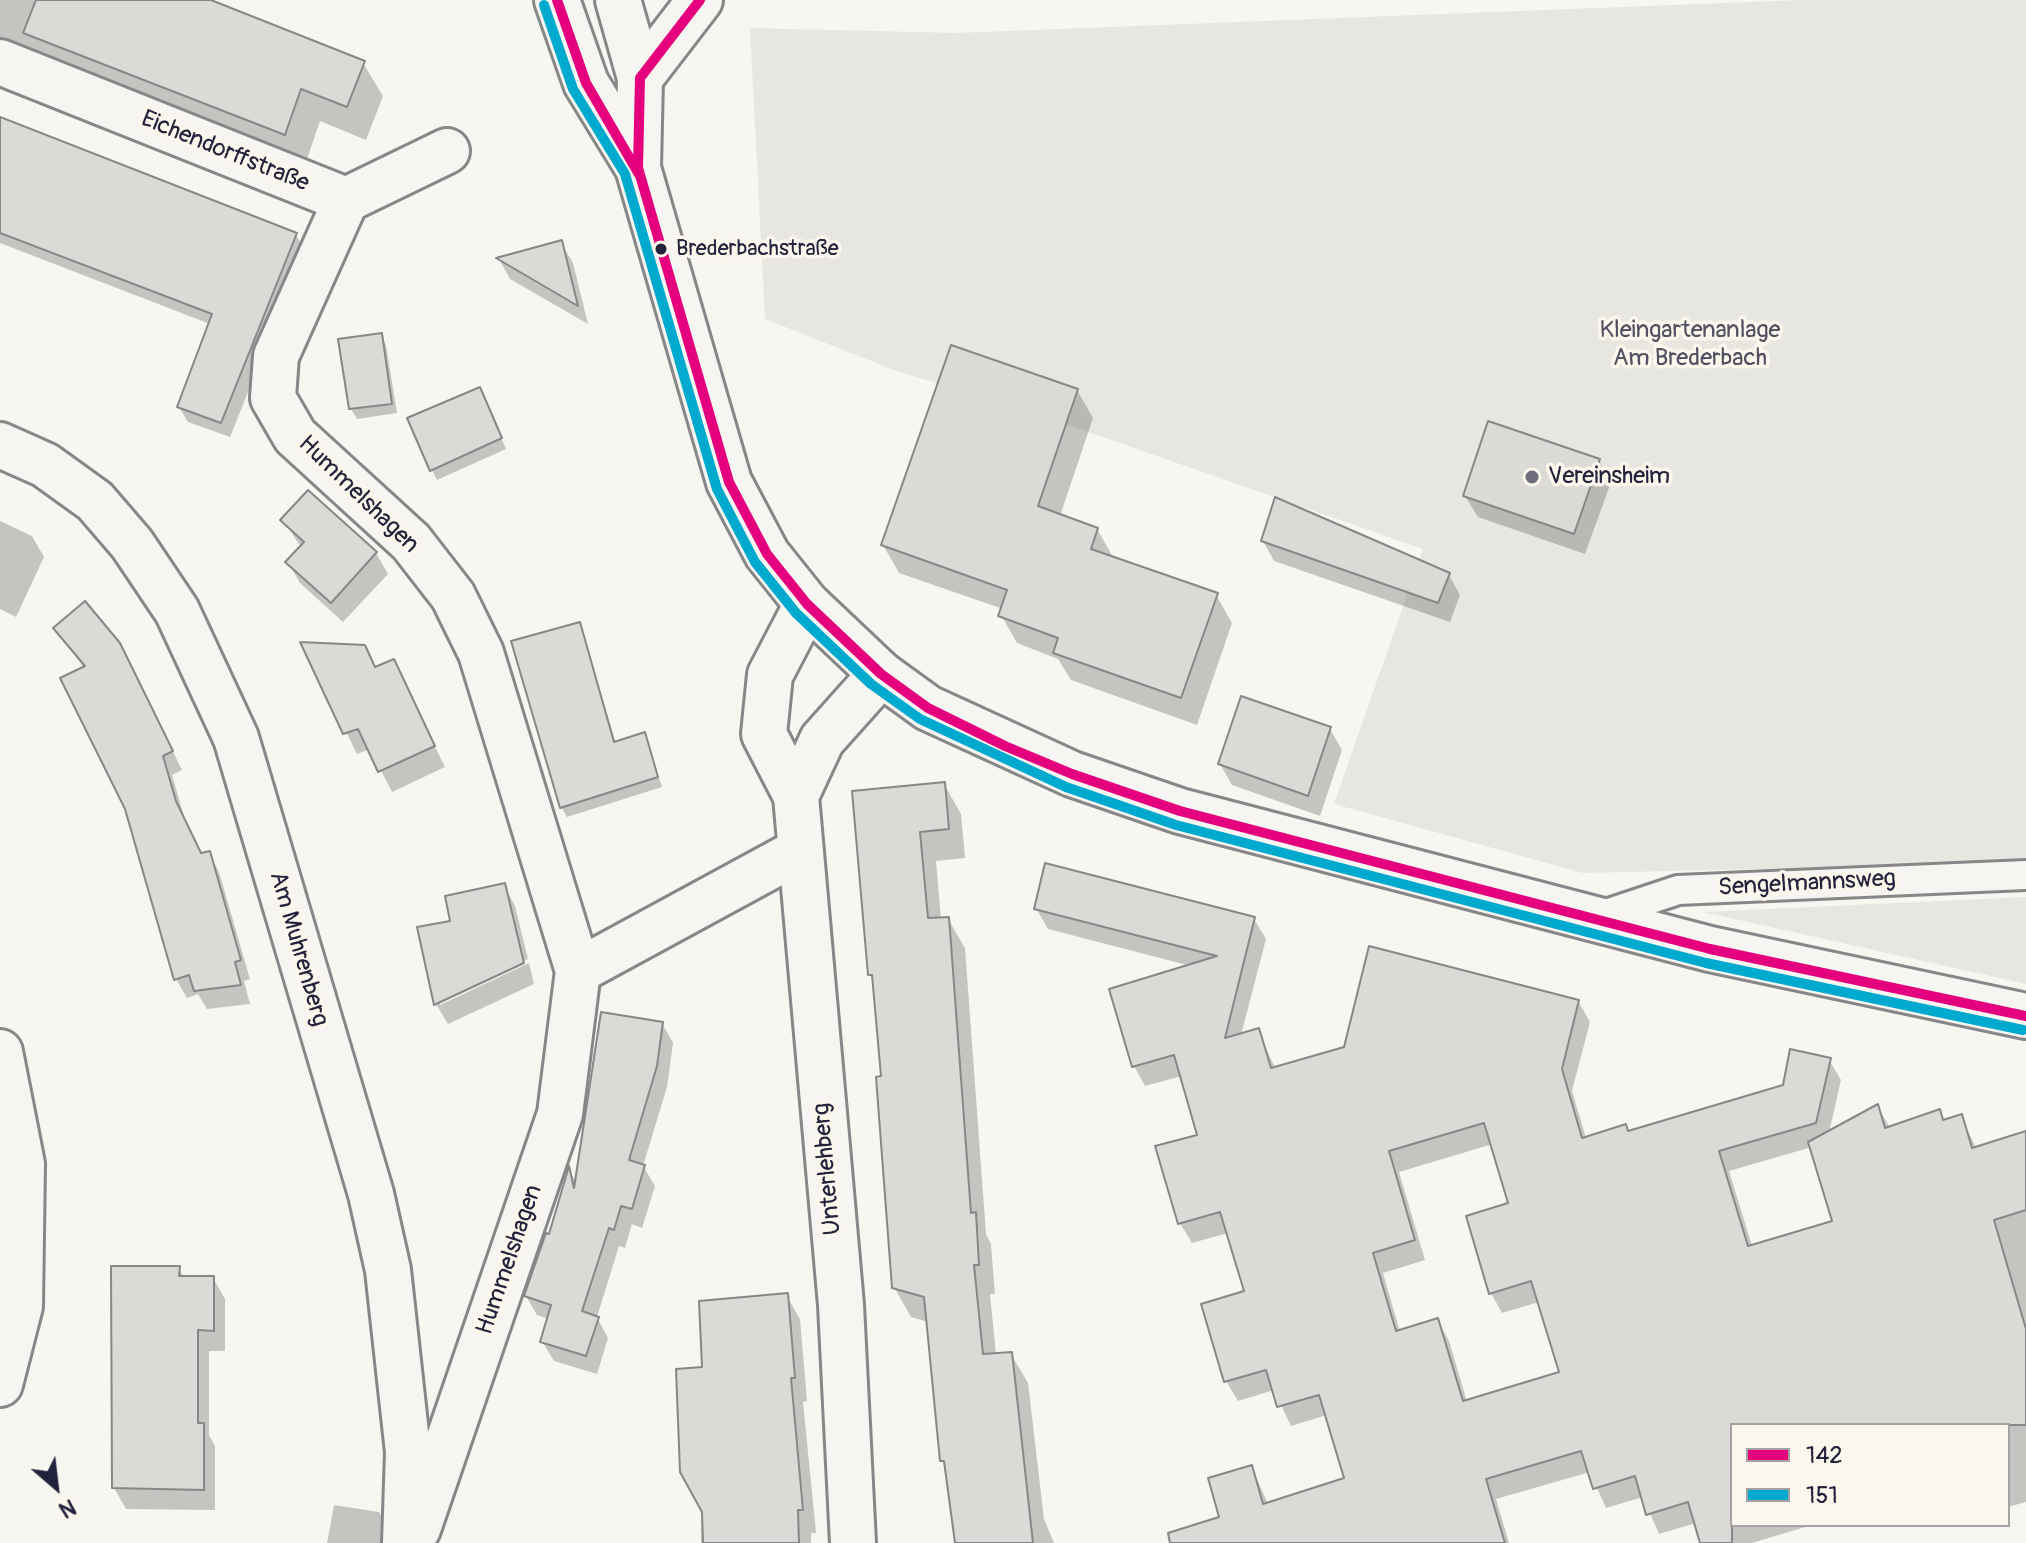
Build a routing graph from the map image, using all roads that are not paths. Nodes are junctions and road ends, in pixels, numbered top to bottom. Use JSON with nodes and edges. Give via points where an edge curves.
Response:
{"nodes":[{"id":1,"x":557,"y":0,"type":"edge"},
{"id":2,"x":618,"y":0,"type":"edge"},
{"id":3,"x":700,"y":0,"type":"edge"},
{"id":4,"x":0,"y":62,"type":"edge"},
{"id":5,"x":640,"y":78,"type":"junction"},
{"id":6,"x":447,"y":151,"type":"dead end"},
{"id":7,"x":638,"y":168,"type":"junction"},
{"id":8,"x":346,"y":200,"type":"junction"},
{"id":9,"x":0,"y":445,"type":"edge"},
{"id":10,"x":807,"y":604,"type":"junction"},
{"id":11,"x":881,"y":674,"type":"junction"},
{"id":12,"x":796,"y":796,"type":"junction"},
{"id":13,"x":799,"y":851,"type":"junction"},
{"id":14,"x":2026,"y":875,"type":"edge"},
{"id":15,"x":1593,"y":918,"type":"junction"},
{"id":16,"x":578,"y":971,"type":"junction"},
{"id":17,"x":2026,"y":1016,"type":"edge"},
{"id":18,"x":0,"y":1052,"type":"edge"},
{"id":19,"x":10,"y":1245,"type":"edge"},
{"id":20,"x":0,"y":1384,"type":"edge"},
{"id":21,"x":405,"y":1543,"type":"edge"},
{"id":22,"x":414,"y":1543,"type":"edge"},
{"id":23,"x":853,"y":1543,"type":"edge"}],
"edges":[{"from":1,"to":7,"type":"street","via":[[586,83]]},
{"from":2,"to":5,"type":"street"},
{"from":3,"to":5,"type":"street"},
{"from":4,"to":8,"type":"street","name":"Eichendorffstraße"},
{"from":5,"to":7,"type":"street"},
{"from":6,"to":8,"type":"street"},
{"from":7,"to":10,"type":"street","via":[[729,482],[767,554]]},
{"from":8,"to":16,"type":"street","name":"Hummelshagen","via":[[276,356],[273,398],[295,436],[411,542],[453,596],[481,653]]},
{"from":9,"to":21,"type":"street","name":"Am Muhrenberg","via":[[45,465],[95,501],[132,544],[177,611],[236,738],[371,1194],[388,1270],[408,1452]]},
{"from":10,"to":11,"type":"street"},
{"from":10,"to":12,"type":"street","name":"Unterlehberg","via":[[770,675],[764,734]]},
{"from":11,"to":12,"type":"street","name":"Unterlehberg","via":[[822,740]]},
{"from":11,"to":15,"type":"street","via":[[928,708],[1085,779],[1180,811]]},
{"from":12,"to":13,"type":"street","name":"Unterlehberg"},
{"from":13,"to":16,"type":"street"},
{"from":13,"to":23,"type":"street","name":"Unterlehberg","via":[[841,1305]]},
{"from":14,"to":15,"type":"lane","name":"Sengelmannsweg","via":[[1678,890]]},
{"from":15,"to":17,"type":"street","via":[[1768,962]]},
{"from":16,"to":22,"type":"street","name":"Hummelshagen","via":[[560,1114]]},
{"from":18,"to":19,"type":"street","via":[[22,1164]]},
{"from":19,"to":20,"type":"street","via":[[20,1306]]}]}
